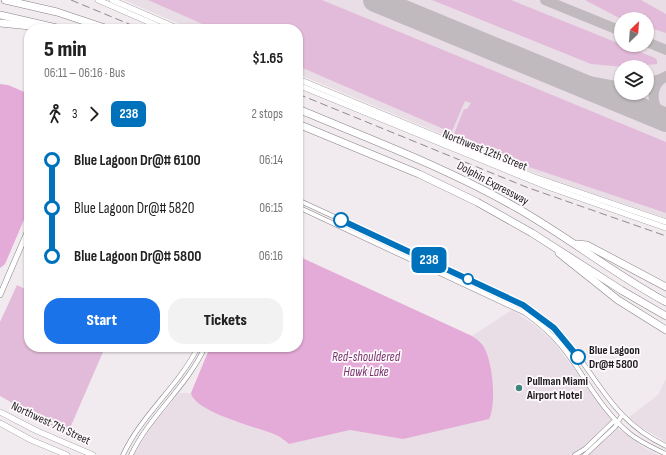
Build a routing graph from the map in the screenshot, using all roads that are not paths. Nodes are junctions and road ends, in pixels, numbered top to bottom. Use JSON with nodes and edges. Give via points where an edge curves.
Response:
{"nodes":[{"id":1,"x":5,"y":0,"type":"edge"},
{"id":2,"x":98,"y":0,"type":"edge"},
{"id":3,"x":112,"y":0,"type":"edge"},
{"id":4,"x":0,"y":15,"type":"edge"},
{"id":5,"x":0,"y":24,"type":"edge"},
{"id":6,"x":39,"y":24,"type":"edge"},
{"id":7,"x":93,"y":24,"type":"edge"},
{"id":8,"x":153,"y":24,"type":"edge"},
{"id":9,"x":167,"y":24,"type":"edge"},
{"id":10,"x":24,"y":26,"type":"edge"},
{"id":11,"x":303,"y":81,"type":"edge"},
{"id":12,"x":303,"y":87,"type":"edge"},
{"id":13,"x":303,"y":110,"type":"edge"},
{"id":14,"x":303,"y":126,"type":"edge"},
{"id":15,"x":303,"y":202,"type":"edge"},
{"id":16,"x":303,"y":209,"type":"edge"},
{"id":17,"x":666,"y":222,"type":"edge"},
{"id":18,"x":666,"y":228,"type":"edge"},
{"id":19,"x":542,"y":239,"type":"junction"},
{"id":20,"x":24,"y":240,"type":"edge"},
{"id":21,"x":575,"y":244,"type":"junction"},
{"id":22,"x":457,"y":273,"type":"junction"},
{"id":23,"x":451,"y":278,"type":"junction"},
{"id":24,"x":666,"y":287,"type":"edge"},
{"id":25,"x":0,"y":295,"type":"edge"},
{"id":26,"x":666,"y":302,"type":"edge"},
{"id":27,"x":666,"y":316,"type":"edge"},
{"id":28,"x":666,"y":330,"type":"edge"},
{"id":29,"x":568,"y":344,"type":"junction"},
{"id":30,"x":563,"y":348,"type":"junction"},
{"id":31,"x":195,"y":352,"type":"edge"},
{"id":32,"x":201,"y":352,"type":"edge"},
{"id":33,"x":0,"y":412,"type":"edge"},
{"id":34,"x":622,"y":415,"type":"junction"},
{"id":35,"x":617,"y":421,"type":"junction"},
{"id":36,"x":0,"y":423,"type":"edge"},
{"id":37,"x":666,"y":446,"type":"edge"},
{"id":38,"x":666,"y":454,"type":"edge"},
{"id":39,"x":67,"y":455,"type":"edge"},
{"id":40,"x":93,"y":455,"type":"edge"},
{"id":41,"x":124,"y":455,"type":"edge"},
{"id":42,"x":131,"y":455,"type":"edge"},
{"id":43,"x":575,"y":455,"type":"edge"},
{"id":44,"x":585,"y":455,"type":"edge"}],
"edges":[{"from":1,"to":7,"type":"highway","via":[[57,12]]},
{"from":2,"to":8,"type":"main road"},
{"from":3,"to":9,"type":"main road"},
{"from":4,"to":6,"type":"highway"},
{"from":5,"to":10,"type":"highway"},
{"from":11,"to":17,"type":"main road","name":"Northwest 12th Street","via":[[534,177]]},
{"from":12,"to":18,"type":"main road","name":"Northwest 12th Street","via":[[548,188]]},
{"from":13,"to":21,"type":"highway","name":"Dolphin Expressway","via":[[465,180],[523,211]]},
{"from":14,"to":19,"type":"highway","name":"Dolphin Expressway","via":[[437,182]]},
{"from":15,"to":22,"type":"street"},
{"from":16,"to":23,"type":"street"},
{"from":19,"to":27,"type":"highway","name":"Dolphin Expressway"},
{"from":19,"to":28,"type":"highway","via":[[612,296]]},
{"from":20,"to":25,"type":"street"},
{"from":21,"to":24,"type":"highway","via":[[587,245]]},
{"from":21,"to":26,"type":"highway","name":"Dolphin Expressway"},
{"from":22,"to":23,"type":"street"},
{"from":22,"to":29,"type":"street","via":[[529,308],[549,323]]},
{"from":23,"to":30,"type":"street","via":[[522,312],[544,328]]},
{"from":29,"to":30,"type":"street"},
{"from":29,"to":34,"type":"street","via":[[604,395]]},
{"from":30,"to":35,"type":"street"},
{"from":31,"to":41,"type":"street","via":[[181,377],[136,431]]},
{"from":32,"to":42,"type":"street","via":[[186,380],[150,422]]},
{"from":33,"to":40,"type":"main road","name":"Northwest 7th Street"},
{"from":34,"to":35,"type":"street"},
{"from":34,"to":37,"type":"street","via":[[640,431]]},
{"from":35,"to":38,"type":"street","via":[[638,440]]},
{"from":35,"to":43,"type":"street"},
{"from":35,"to":44,"type":"street","via":[[615,427]]},
{"from":36,"to":39,"type":"main road","name":"Northwest 7th Street"}]}
